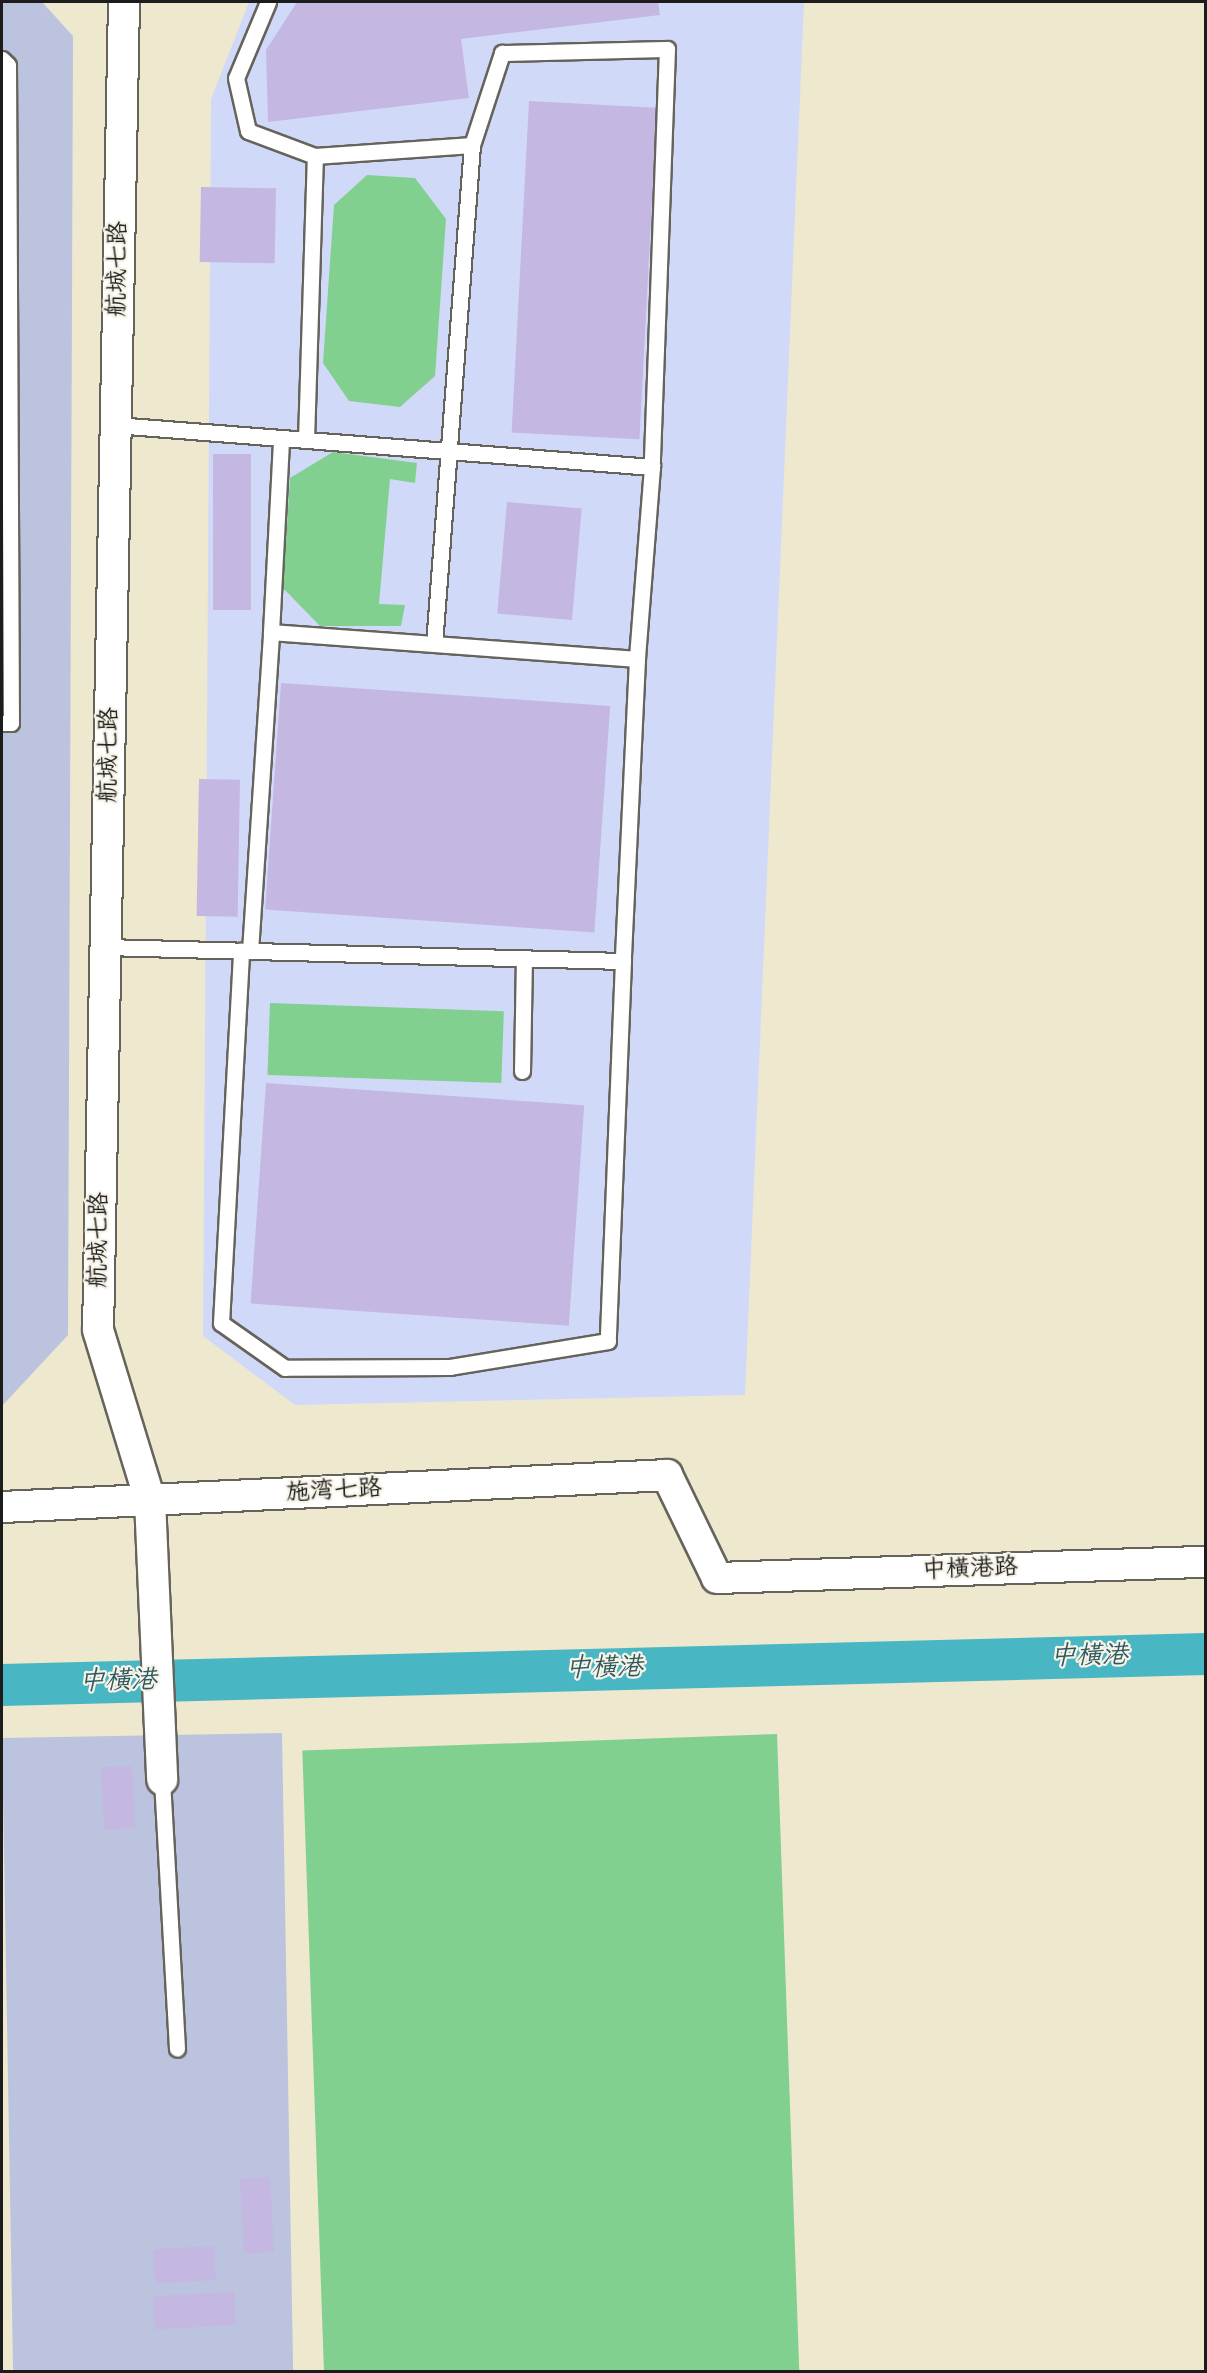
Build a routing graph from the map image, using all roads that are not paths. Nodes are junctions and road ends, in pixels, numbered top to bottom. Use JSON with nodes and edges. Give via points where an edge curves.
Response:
{"nodes":[{"id":1,"x":124,"y":2,"type":"edge"},
{"id":2,"x":268,"y":2,"type":"edge"},
{"id":3,"x":2,"y":59,"type":"edge"},
{"id":4,"x":472,"y":145,"type":"junction"},
{"id":5,"x":315,"y":156,"type":"junction"},
{"id":6,"x":115,"y":425,"type":"junction"},
{"id":7,"x":281,"y":439,"type":"junction"},
{"id":8,"x":306,"y":440,"type":"junction"},
{"id":9,"x":450,"y":452,"type":"junction"},
{"id":10,"x":652,"y":467,"type":"junction"},
{"id":11,"x":271,"y":632,"type":"junction"},
{"id":12,"x":434,"y":644,"type":"junction"},
{"id":13,"x":638,"y":659,"type":"junction"},
{"id":14,"x":2,"y":723,"type":"edge"},
{"id":15,"x":105,"y":947,"type":"junction"},
{"id":16,"x":245,"y":951,"type":"junction"},
{"id":17,"x":524,"y":959,"type":"junction"},
{"id":18,"x":623,"y":962,"type":"junction"},
{"id":19,"x":522,"y":1071,"type":"dead end"},
{"id":20,"x":150,"y":1500,"type":"junction"},
{"id":21,"x":2,"y":1507,"type":"edge"},
{"id":22,"x":1206,"y":1562,"type":"edge"},
{"id":23,"x":735,"y":1578,"type":"joint"},
{"id":24,"x":162,"y":1780,"type":"joint"},
{"id":25,"x":177,"y":2049,"type":"dead end"}],
"edges":[{"from":1,"to":6,"type":"street","name":"航城七路"},
{"from":2,"to":5,"type":"lane","via":[[236,78],[248,131]]},
{"from":3,"to":14,"type":"lane","via":[[8,65],[11,699],[11,723]]},
{"from":4,"to":5,"type":"lane"},
{"from":4,"to":9,"type":"lane"},
{"from":4,"to":10,"type":"lane","via":[[502,53],[667,49]]},
{"from":5,"to":8,"type":"lane"},
{"from":6,"to":7,"type":"lane"},
{"from":6,"to":15,"type":"street","name":"航城七路"},
{"from":7,"to":8,"type":"lane"},
{"from":7,"to":11,"type":"lane"},
{"from":8,"to":9,"type":"lane"},
{"from":9,"to":10,"type":"lane"},
{"from":9,"to":12,"type":"lane"},
{"from":10,"to":13,"type":"lane"},
{"from":11,"to":12,"type":"lane"},
{"from":11,"to":16,"type":"lane"},
{"from":12,"to":13,"type":"lane"},
{"from":13,"to":18,"type":"lane"},
{"from":15,"to":16,"type":"lane"},
{"from":15,"to":20,"type":"street","name":"航城七路","via":[[98,1330]]},
{"from":16,"to":17,"type":"lane"},
{"from":16,"to":18,"type":"lane","via":[[221,1323],[285,1368],[450,1367],[608,1341]]},
{"from":17,"to":18,"type":"lane"},
{"from":17,"to":19,"type":"lane"},
{"from":20,"to":21,"type":"street","name":"施湾七路"},
{"from":20,"to":23,"type":"street","name":"施湾七路","via":[[667,1475],[717,1578]]},
{"from":20,"to":24,"type":"street","name":"航城七路"},
{"from":22,"to":23,"type":"street","name":"中横港路"},
{"from":24,"to":25,"type":"lane"}]}
